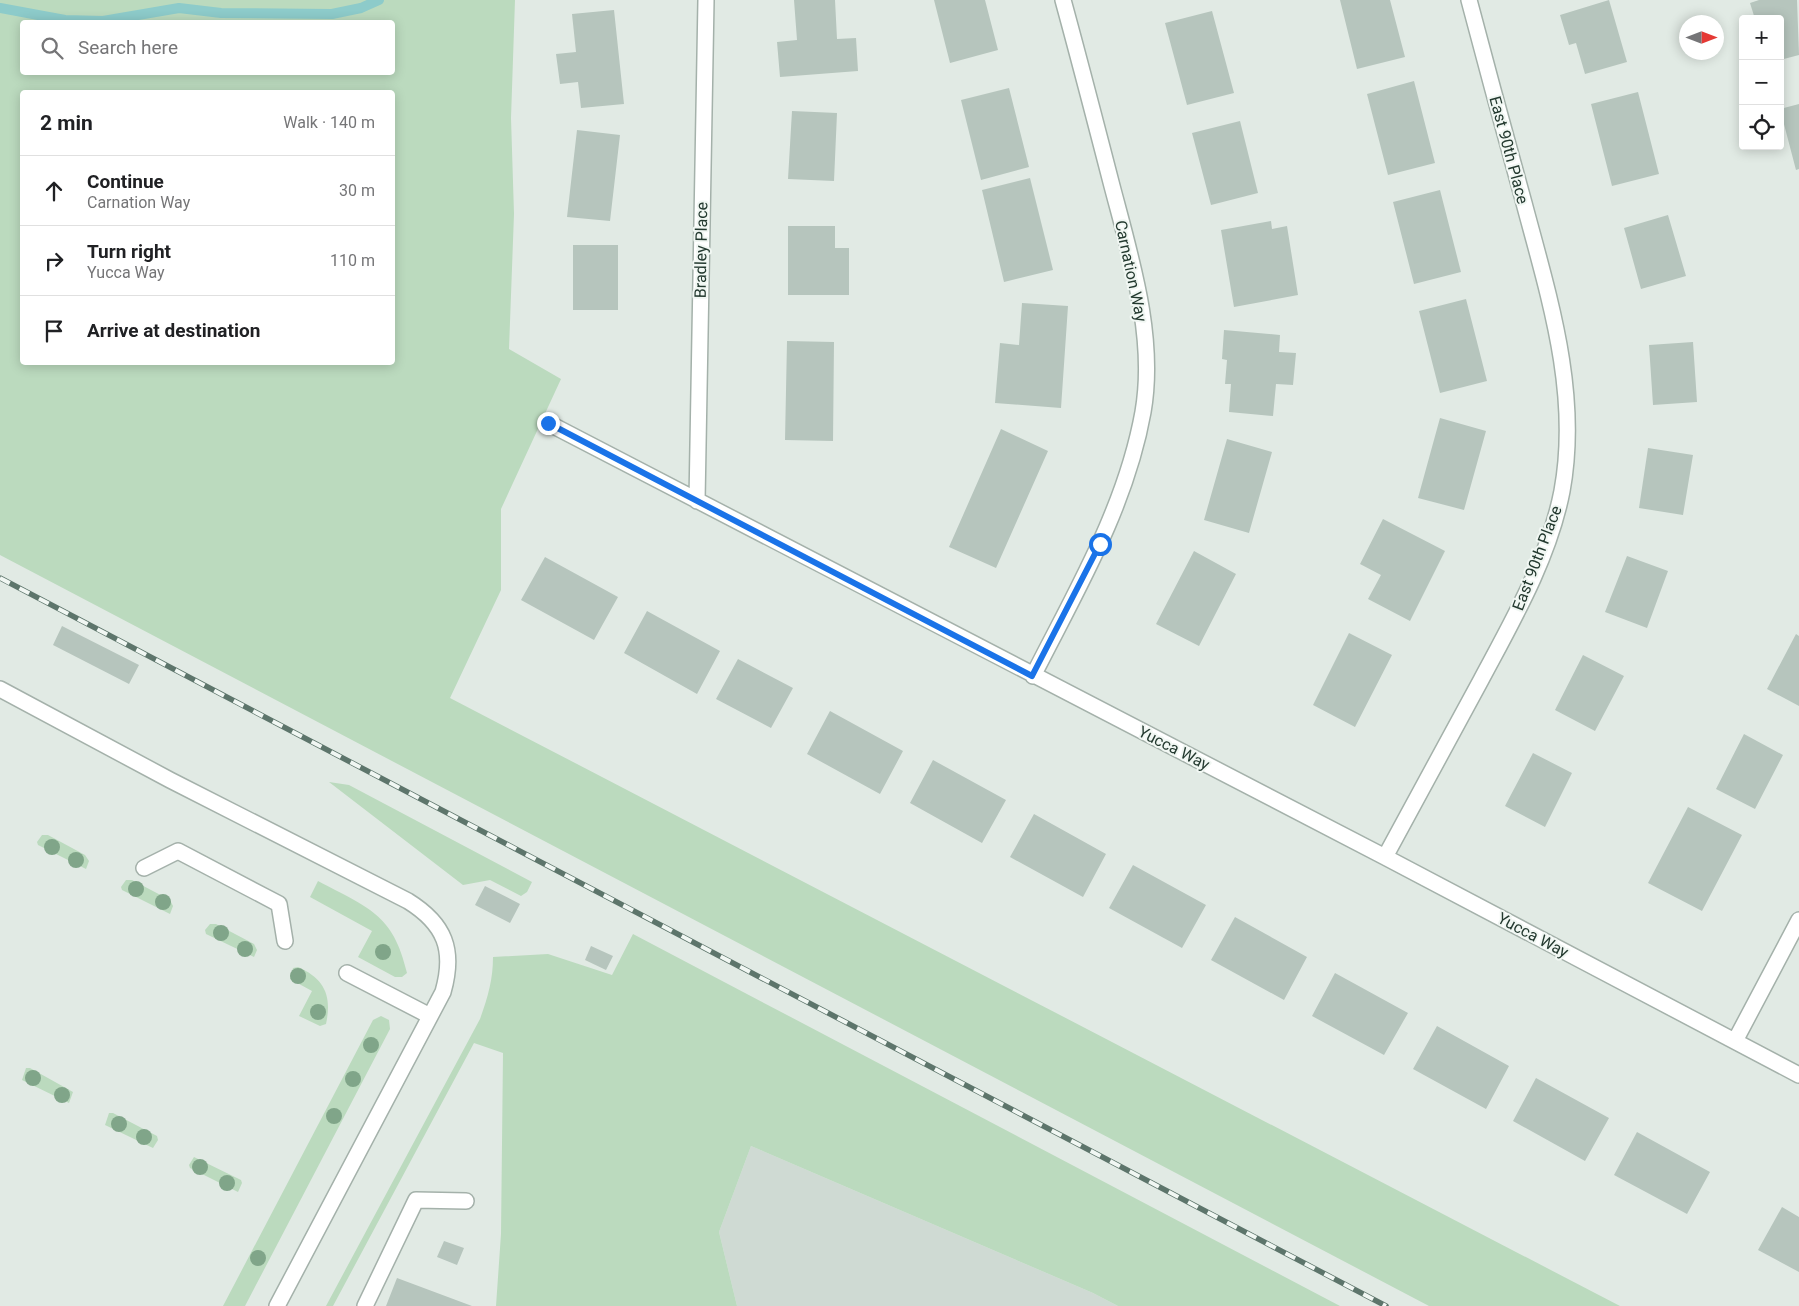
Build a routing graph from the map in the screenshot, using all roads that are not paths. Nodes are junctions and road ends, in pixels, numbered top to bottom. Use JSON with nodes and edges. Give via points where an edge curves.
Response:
{"nodes":[{"id":1,"x":706,"y":0,"type":"edge"},
{"id":2,"x":1064,"y":0,"type":"edge"},
{"id":3,"x":1469,"y":0,"type":"edge"},
{"id":4,"x":548,"y":423,"type":"dead end"},
{"id":5,"x":697,"y":501,"type":"junction"},
{"id":6,"x":1032,"y":676,"type":"junction"},
{"id":7,"x":0,"y":689,"type":"edge"},
{"id":8,"x":1385,"y":857,"type":"junction"},
{"id":9,"x":144,"y":868,"type":"dead end"},
{"id":10,"x":1799,"y":920,"type":"edge"},
{"id":11,"x":285,"y":941,"type":"dead end"},
{"id":12,"x":347,"y":973,"type":"dead end"},
{"id":13,"x":430,"y":1016,"type":"junction"},
{"id":14,"x":1735,"y":1041,"type":"junction"},
{"id":15,"x":1799,"y":1075,"type":"edge"},
{"id":16,"x":466,"y":1201,"type":"dead end"},
{"id":17,"x":277,"y":1306,"type":"edge"},
{"id":18,"x":365,"y":1306,"type":"edge"}],
"edges":[{"from":1,"to":5,"type":"street","name":"Bradley Place"},
{"from":2,"to":6,"type":"street","name":"Carnation Way","via":[[1141,302],[1144,392],[1131,462],[1100,544]]},
{"from":3,"to":8,"type":"street","name":"East 90th Place","via":[[1548,290],[1566,386],[1567,445],[1562,492],[1547,542],[1522,602]]},
{"from":4,"to":5,"type":"street","name":"Yucca Way"},
{"from":5,"to":6,"type":"street","name":"Yucca Way"},
{"from":6,"to":8,"type":"street","name":"Yucca Way"},
{"from":7,"to":13,"type":"street","via":[[426,912],[440,929],[448,950],[449,971],[443,992]]},
{"from":8,"to":14,"type":"street","name":"Yucca Way"},
{"from":9,"to":11,"type":"street","via":[[178,851],[279,904]]},
{"from":10,"to":14,"type":"street"},
{"from":12,"to":13,"type":"street"},
{"from":13,"to":17,"type":"street"},
{"from":14,"to":15,"type":"street","name":"Yucca Way"},
{"from":16,"to":18,"type":"street","via":[[416,1200]]}]}
